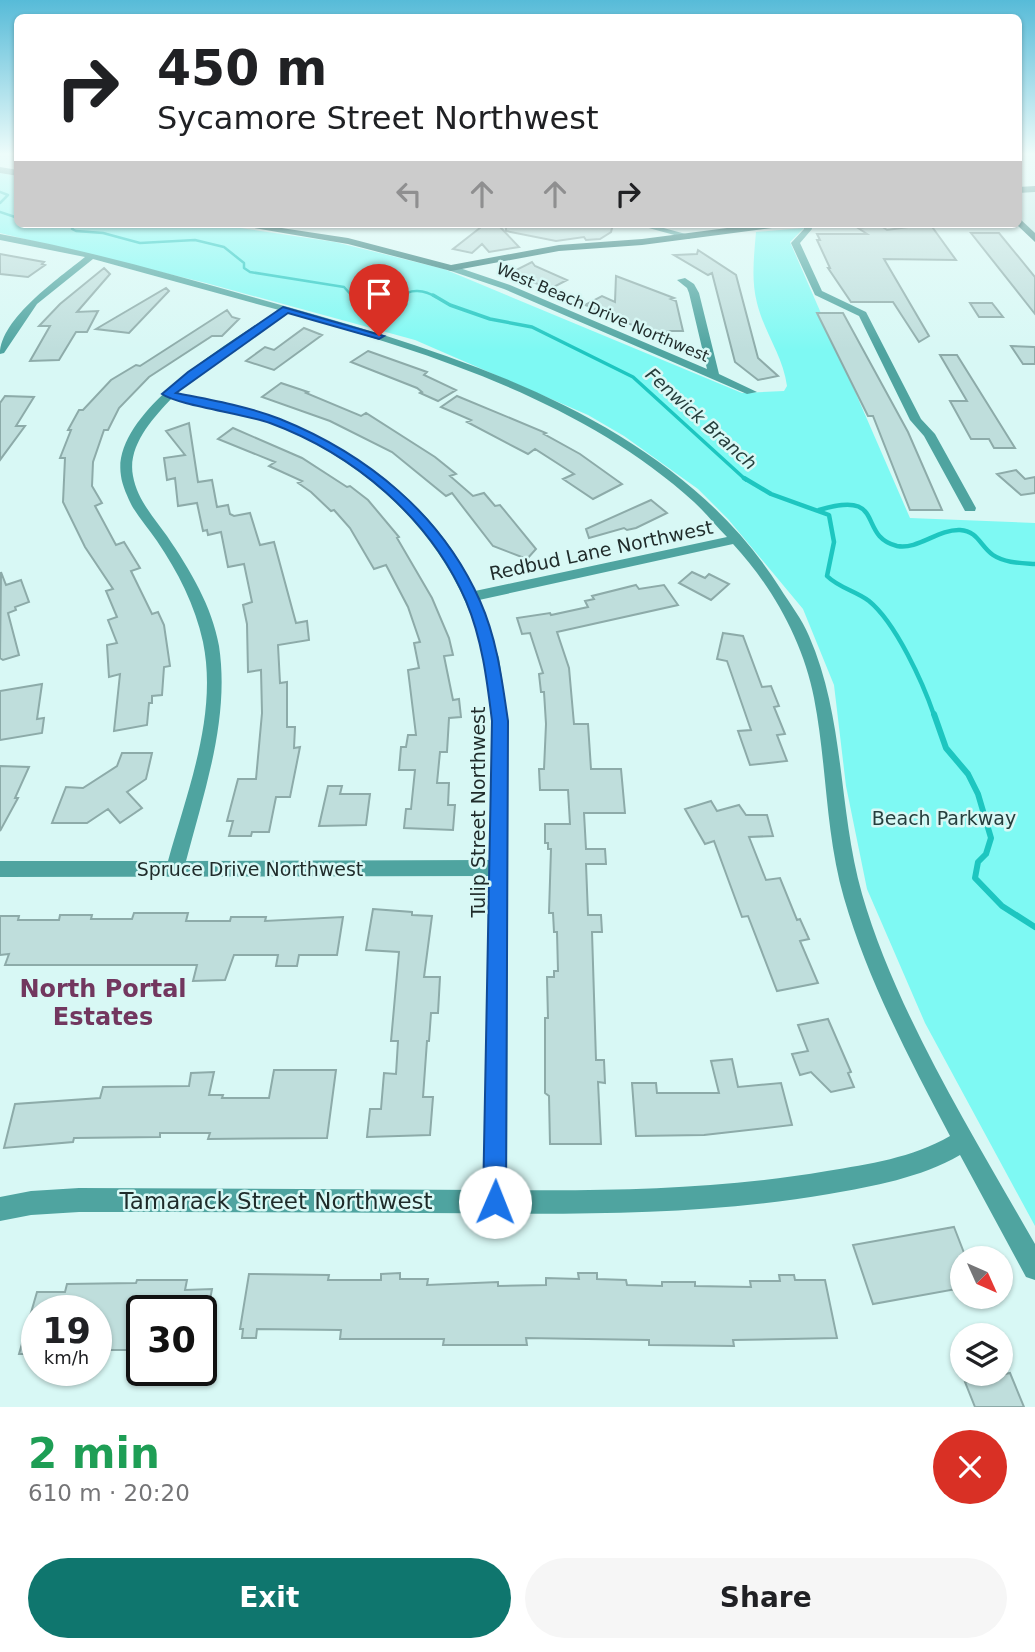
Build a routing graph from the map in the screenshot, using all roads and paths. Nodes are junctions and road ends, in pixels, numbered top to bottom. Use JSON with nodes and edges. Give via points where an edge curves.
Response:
{"nodes":[{"id":1,"x":1022,"y":224,"type":"edge"},
{"id":2,"x":261,"y":228,"type":"edge"},
{"id":3,"x":655,"y":228,"type":"edge"},
{"id":4,"x":752,"y":228,"type":"edge"},
{"id":5,"x":808,"y":228,"type":"edge"},
{"id":6,"x":689,"y":236,"type":"junction"},
{"id":7,"x":0,"y":237,"type":"edge"},
{"id":8,"x":1035,"y":239,"type":"edge"},
{"id":9,"x":92,"y":257,"type":"junction"},
{"id":10,"x":451,"y":268,"type":"junction"},
{"id":11,"x":682,"y":281,"type":"dead end"},
{"id":12,"x":287,"y":309,"type":"junction"},
{"id":13,"x":0,"y":351,"type":"edge"},
{"id":14,"x":714,"y":376,"type":"junction"},
{"id":15,"x":751,"y":392,"type":"dead end"},
{"id":16,"x":168,"y":394,"type":"junction"},
{"id":17,"x":970,"y":508,"type":"dead end"},
{"id":18,"x":738,"y":539,"type":"junction"},
{"id":19,"x":472,"y":597,"type":"junction"},
{"id":20,"x":0,"y":869,"type":"edge"},
{"id":21,"x":500,"y":869,"type":"junction"},
{"id":22,"x":174,"y":870,"type":"junction"},
{"id":23,"x":964,"y":1140,"type":"junction"},
{"id":24,"x":495,"y":1202,"type":"junction"},
{"id":25,"x":0,"y":1209,"type":"edge"},
{"id":26,"x":1035,"y":1268,"type":"edge"}],
"edges":[{"from":1,"to":8,"type":"street"},
{"from":2,"to":10,"type":"street","name":"West Beach Drive Northwest","via":[[357,243]]},
{"from":3,"to":6,"type":"street"},
{"from":4,"to":6,"type":"street"},
{"from":5,"to":17,"type":"street","via":[[795,243],[818,293],[863,314],[916,421],[929,434]]},
{"from":6,"to":10,"type":"street","via":[[559,248]]},
{"from":7,"to":9,"type":"street"},
{"from":9,"to":12,"type":"street"},
{"from":9,"to":13,"type":"street","via":[[32,304]]},
{"from":10,"to":14,"type":"street","name":"West Beach Drive Northwest","via":[[507,287]]},
{"from":11,"to":14,"type":"street","via":[[691,286],[698,304]]},
{"from":12,"to":16,"type":"street"},
{"from":12,"to":18,"type":"street","via":[[447,360],[592,425],[666,471]]},
{"from":14,"to":15,"type":"street","name":"West Beach Drive Northwest"},
{"from":16,"to":19,"type":"street","name":"Tulip Street Northwest","via":[[274,421],[365,469],[401,498],[429,530]]},
{"from":16,"to":22,"type":"street","via":[[138,429],[127,473],[135,499],[193,588],[211,648],[208,731]]},
{"from":18,"to":19,"type":"street","name":"Redbud Lane Northwest"},
{"from":18,"to":23,"type":"street","via":[[800,630],[825,719],[837,819],[853,896],[889,992]]},
{"from":19,"to":21,"type":"street","name":"Tulip Street Northwest","via":[[487,640],[498,699]]},
{"from":20,"to":22,"type":"street","name":"Spruce Drive Northwest"},
{"from":21,"to":22,"type":"street","name":"Spruce Drive Northwest"},
{"from":21,"to":24,"type":"street","name":"Tulip Street Northwest"},
{"from":23,"to":24,"type":"street","name":"Tamarack Street Northwest","via":[[900,1170],[764,1193],[636,1201]]},
{"from":23,"to":26,"type":"street"},
{"from":24,"to":25,"type":"street","name":"Tamarack Street Northwest","via":[[79,1200]]}]}
